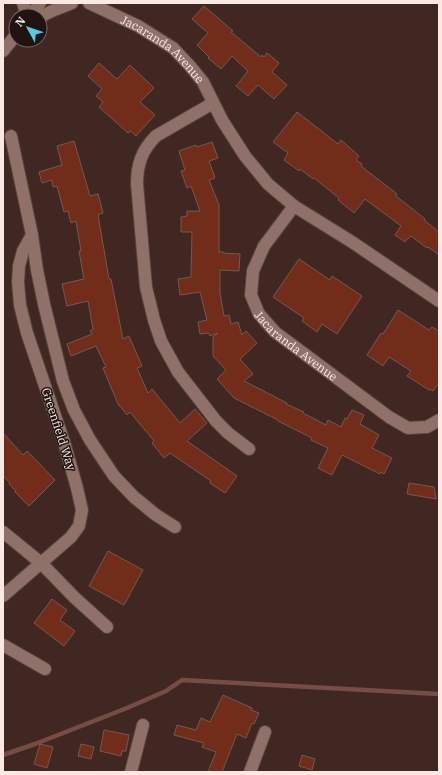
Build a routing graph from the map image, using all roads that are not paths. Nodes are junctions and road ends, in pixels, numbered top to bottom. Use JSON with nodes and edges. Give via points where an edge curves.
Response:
{"nodes":[{"id":1,"x":72,"y":3,"type":"edge"},
{"id":2,"x":89,"y":3,"type":"edge"},
{"id":3,"x":48,"y":13,"type":"edge"},
{"id":4,"x":213,"y":103,"type":"junction"},
{"id":5,"x":12,"y":136,"type":"dead end"},
{"id":6,"x":294,"y":206,"type":"junction"},
{"id":7,"x":32,"y":235,"type":"junction"},
{"id":8,"x":439,"y":301,"type":"edge"},
{"id":9,"x":439,"y":420,"type":"edge"},
{"id":10,"x":249,"y":449,"type":"dead end"},
{"id":11,"x":175,"y":527,"type":"dead end"},
{"id":12,"x":3,"y":532,"type":"edge"},
{"id":13,"x":41,"y":564,"type":"junction"},
{"id":14,"x":3,"y":596,"type":"edge"},
{"id":15,"x":107,"y":627,"type":"dead end"},
{"id":16,"x":3,"y":645,"type":"edge"},
{"id":17,"x":44,"y":669,"type":"dead end"},
{"id":18,"x":143,"y":725,"type":"dead end"},
{"id":19,"x":264,"y":732,"type":"dead end"},
{"id":20,"x":131,"y":772,"type":"edge"},
{"id":21,"x":250,"y":772,"type":"edge"}],
"edges":[{"from":1,"to":3,"type":"street"},
{"from":2,"to":4,"type":"street","name":"Jacaranda Avenue","via":[[138,26],[173,48],[203,82]]},
{"from":4,"to":6,"type":"street","name":"Jacaranda Avenue","via":[[246,156],[268,184]]},
{"from":4,"to":10,"type":"street","via":[[156,136],[141,158],[137,184],[146,287],[161,341],[178,372],[216,420]]},
{"from":5,"to":7,"type":"street","name":"Greenfield Way"},
{"from":6,"to":8,"type":"street","name":"Jacaranda Avenue"},
{"from":6,"to":9,"type":"street","name":"Jacaranda Avenue","via":[[264,246],[253,271],[251,295],[260,314],[275,332],[389,417],[408,428],[427,427]]},
{"from":7,"to":11,"type":"street","name":"Greenfield Way","via":[[54,350],[74,410],[114,476],[134,497]]},
{"from":7,"to":13,"type":"street","name":"Greenfield Way","via":[[23,251],[19,266],[20,305],[27,334],[78,488],[82,510],[79,526],[71,537]]},
{"from":12,"to":13,"type":"street"},
{"from":13,"to":14,"type":"street","name":"Greenfield Way"},
{"from":13,"to":15,"type":"street"},
{"from":16,"to":17,"type":"street"},
{"from":18,"to":20,"type":"street"},
{"from":19,"to":21,"type":"street"}]}
